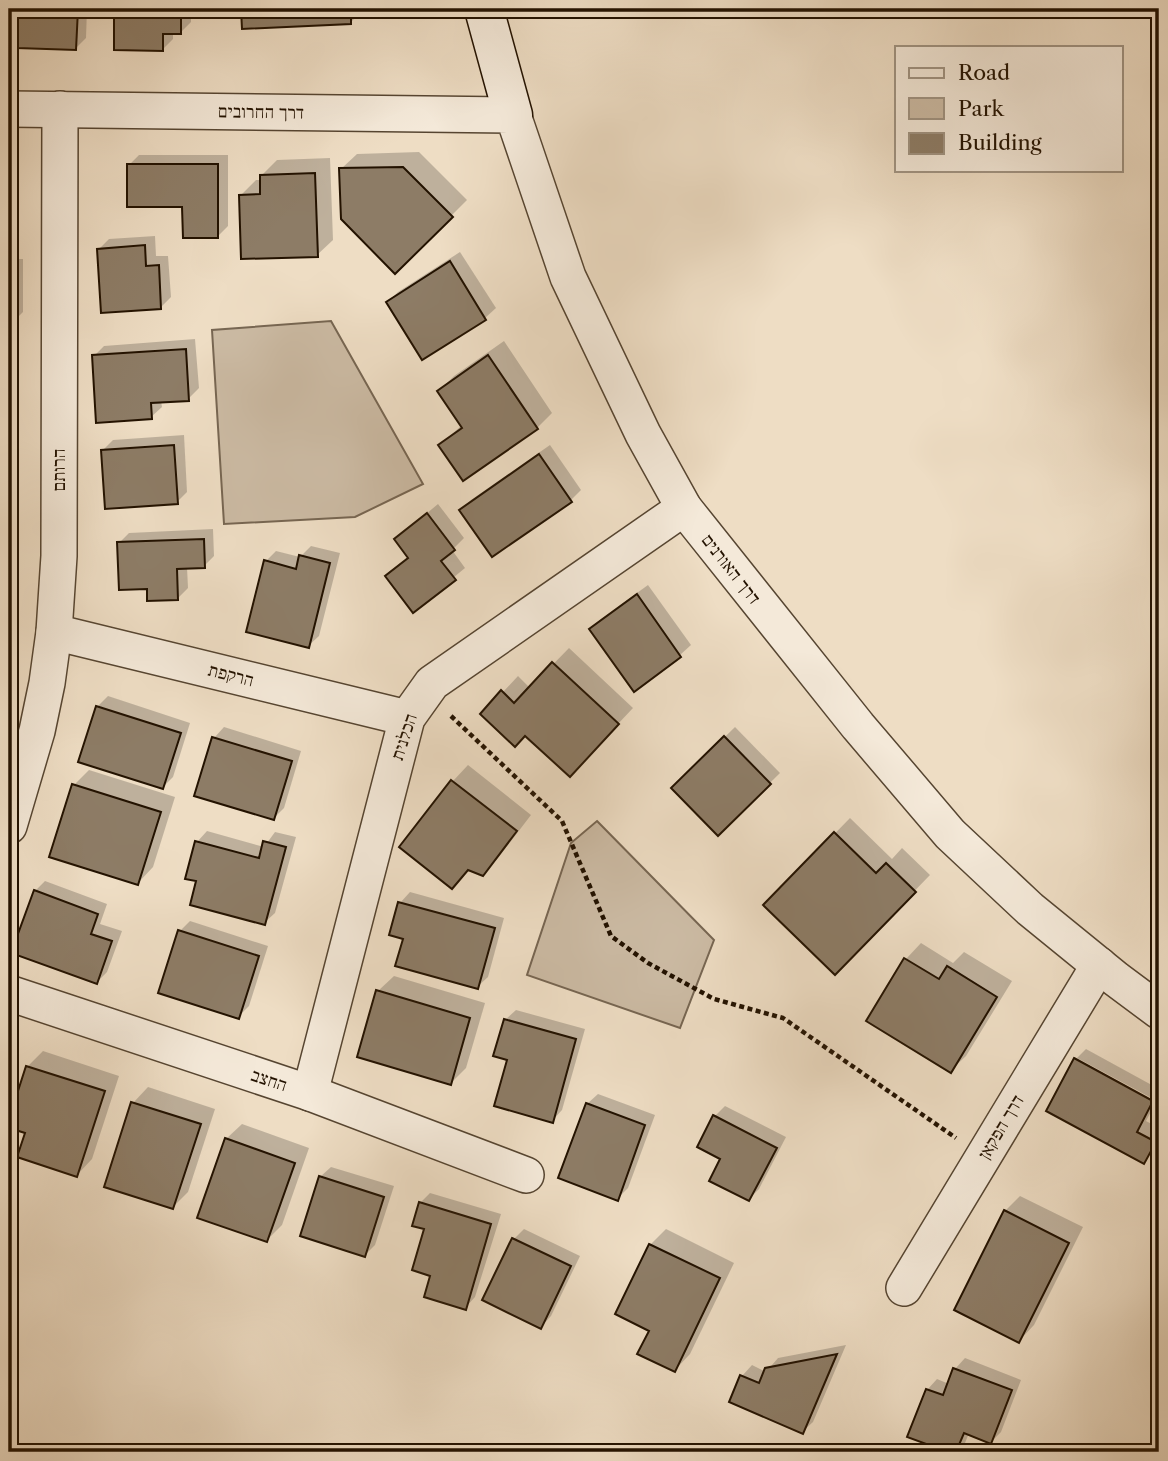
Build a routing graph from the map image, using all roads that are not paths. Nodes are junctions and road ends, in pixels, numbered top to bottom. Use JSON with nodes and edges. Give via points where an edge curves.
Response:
{"nodes":[{"id":1,"x":484,"y":9,"type":"edge"},
{"id":2,"x":9,"y":109,"type":"edge"},
{"id":3,"x":60,"y":109,"type":"junction"},
{"id":4,"x":513,"y":115,"type":"junction"},
{"id":5,"x":684,"y":508,"type":"junction"},
{"id":6,"x":54,"y":632,"type":"junction"},
{"id":7,"x":416,"y":704,"type":"junction"},
{"id":8,"x":9,"y":826,"type":"edge"},
{"id":9,"x":1099,"y":965,"type":"junction"},
{"id":10,"x":9,"y":993,"type":"edge"},
{"id":11,"x":1159,"y":1011,"type":"edge"},
{"id":12,"x":310,"y":1093,"type":"junction"},
{"id":13,"x":526,"y":1175,"type":"dead end"},
{"id":14,"x":904,"y":1288,"type":"dead end"}],
"edges":[{"from":1,"to":4,"type":"street","name":"דרך האורנים"},
{"from":2,"to":3,"type":"street","name":"דרך החרובים"},
{"from":3,"to":4,"type":"street","name":"דרך החרובים"},
{"from":3,"to":6,"type":"street","name":"הרותם","via":[[59,556]]},
{"from":4,"to":5,"type":"street","name":"דרך האורנים","via":[[568,277]]},
{"from":5,"to":7,"type":"street","via":[[432,683]]},
{"from":5,"to":9,"type":"street","name":"דרך האורנים","via":[[950,834],[1030,909]]},
{"from":6,"to":7,"type":"street","name":"הרקפת"},
{"from":6,"to":8,"type":"street","name":"הרותם","via":[[37,731]]},
{"from":7,"to":12,"type":"street","name":"הכלנית"},
{"from":9,"to":11,"type":"street","name":"דרך האורנים"},
{"from":9,"to":14,"type":"street","name":"דרך הפקאן"},
{"from":10,"to":12,"type":"street","name":"החצב"},
{"from":12,"to":13,"type":"street","name":"החצב"}]}
